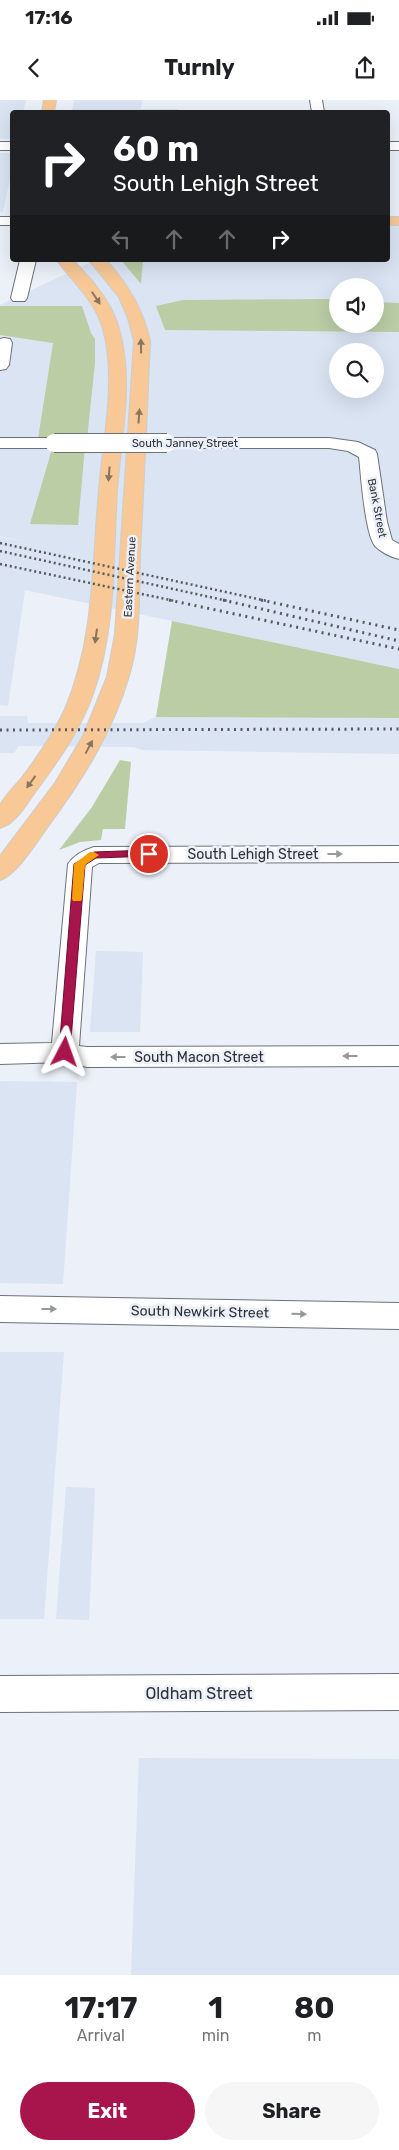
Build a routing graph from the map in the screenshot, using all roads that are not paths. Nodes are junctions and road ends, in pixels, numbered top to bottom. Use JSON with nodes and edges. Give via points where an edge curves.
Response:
{"nodes":[{"id":1,"x":28,"y":262,"type":"edge"},
{"id":2,"x":68,"y":262,"type":"edge"},
{"id":3,"x":99,"y":262,"type":"edge"},
{"id":4,"x":19,"y":298,"type":"dead end"},
{"id":5,"x":4,"y":343,"type":"dead end"},
{"id":6,"x":0,"y":365,"type":"edge"},
{"id":7,"x":0,"y":443,"type":"edge"},
{"id":8,"x":368,"y":454,"type":"joint"},
{"id":9,"x":399,"y":553,"type":"edge"},
{"id":10,"x":0,"y":821,"type":"edge"},
{"id":11,"x":399,"y":854,"type":"edge"},
{"id":12,"x":0,"y":872,"type":"edge"},
{"id":13,"x":65,"y":1052,"type":"junction"},
{"id":14,"x":0,"y":1054,"type":"edge"},
{"id":15,"x":399,"y":1056,"type":"edge"},
{"id":16,"x":0,"y":1309,"type":"edge"},
{"id":17,"x":399,"y":1316,"type":"edge"},
{"id":18,"x":399,"y":1692,"type":"edge"},
{"id":19,"x":0,"y":1694,"type":"edge"}],
"edges":[{"from":1,"to":4,"type":"street"},
{"from":2,"to":10,"type":"main road","one_way":true,"via":[[105,312],[115,354],[114,418],[99,617],[93,657],[82,695],[51,752]]},
{"from":12,"to":3,"type":"main road","name":"Eastern Avenue","one_way":true,"via":[[56,802],[96,732],[117,681],[126,634],[142,341],[131,303]]},
{"from":5,"to":6,"type":"street"},
{"from":7,"to":8,"type":"street","name":"South Janney Street","bridge":true,"via":[[329,443],[352,446]]},
{"from":8,"to":9,"type":"street","name":"Bank Street","via":[[383,543]]},
{"from":13,"to":11,"type":"street","name":"South Lehigh Street","one_way":true,"via":[[80,864],[94,855]]},
{"from":13,"to":14,"type":"street","name":"South Macon Street"},
{"from":15,"to":13,"type":"street","name":"South Macon Street","one_way":true,"via":[[87,1057]]},
{"from":16,"to":17,"type":"street","name":"South Newkirk Street","one_way":true},
{"from":18,"to":19,"type":"street","name":"Oldham Street"}]}
